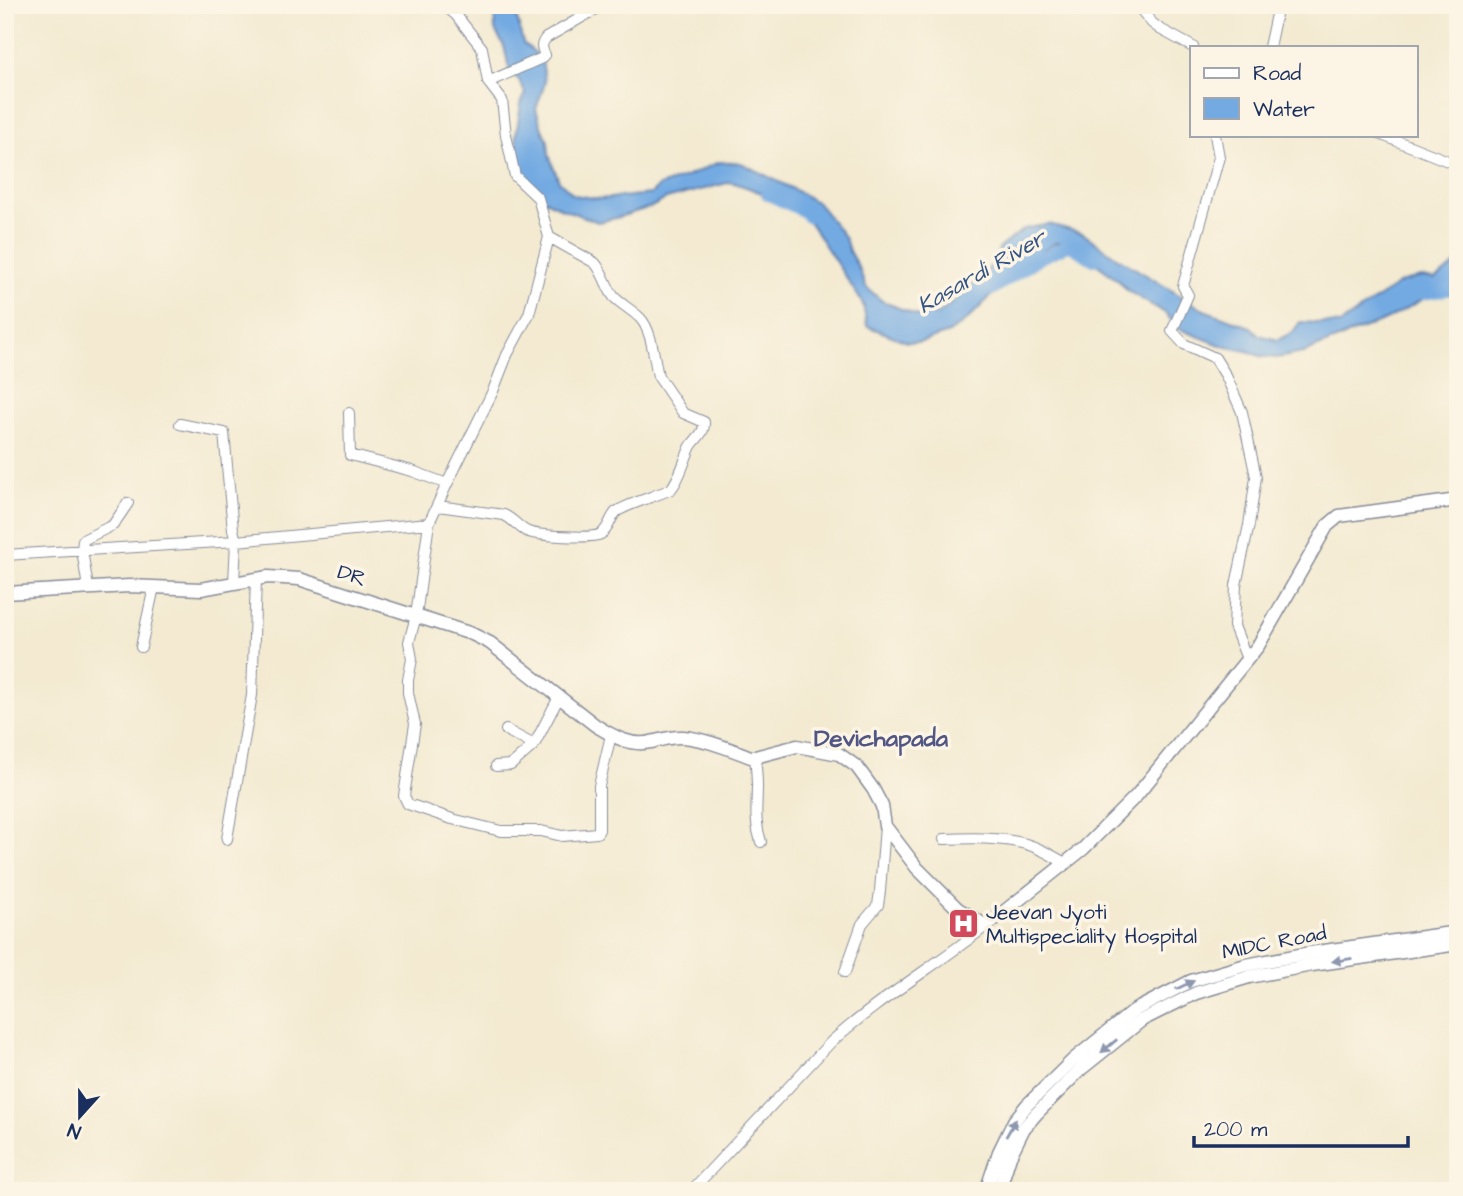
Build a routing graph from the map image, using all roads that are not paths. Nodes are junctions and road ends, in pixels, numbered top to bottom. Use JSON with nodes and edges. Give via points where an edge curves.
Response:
{"nodes":[{"id":1,"x":444,"y":5,"type":"edge"},
{"id":2,"x":603,"y":5,"type":"edge"},
{"id":3,"x":1137,"y":5,"type":"edge"},
{"id":4,"x":1278,"y":5,"type":"edge"},
{"id":5,"x":1190,"y":46,"type":"edge"},
{"id":6,"x":1269,"y":46,"type":"edge"},
{"id":7,"x":488,"y":82,"type":"junction"},
{"id":8,"x":1215,"y":136,"type":"edge"},
{"id":9,"x":1385,"y":136,"type":"edge"},
{"id":10,"x":1458,"y":165,"type":"edge"},
{"id":11,"x":549,"y":237,"type":"junction"},
{"id":12,"x":349,"y":413,"type":"dead end"},
{"id":13,"x":180,"y":424,"type":"dead end"},
{"id":14,"x":447,"y":484,"type":"junction"},
{"id":15,"x":1458,"y":500,"type":"edge"},
{"id":16,"x":128,"y":503,"type":"dead end"},
{"id":17,"x":438,"y":506,"type":"junction"},
{"id":18,"x":429,"y":523,"type":"junction"},
{"id":19,"x":236,"y":541,"type":"junction"},
{"id":20,"x":82,"y":550,"type":"junction"},
{"id":21,"x":5,"y":555,"type":"edge"},
{"id":22,"x":256,"y":579,"type":"junction"},
{"id":23,"x":234,"y":583,"type":"junction"},
{"id":24,"x":154,"y":587,"type":"junction"},
{"id":25,"x":88,"y":588,"type":"junction"},
{"id":26,"x":5,"y":593,"type":"edge"},
{"id":27,"x":416,"y":616,"type":"junction"},
{"id":28,"x":141,"y":648,"type":"dead end"},
{"id":29,"x":1247,"y":659,"type":"junction"},
{"id":30,"x":559,"y":697,"type":"junction"},
{"id":31,"x":506,"y":730,"type":"dead end"},
{"id":32,"x":611,"y":735,"type":"junction"},
{"id":33,"x":534,"y":745,"type":"junction"},
{"id":34,"x":755,"y":757,"type":"junction"},
{"id":35,"x":496,"y":766,"type":"dead end"},
{"id":36,"x":886,"y":826,"type":"junction"},
{"id":37,"x":227,"y":839,"type":"dead end"},
{"id":38,"x":944,"y":839,"type":"dead end"},
{"id":39,"x":761,"y":842,"type":"dead end"},
{"id":40,"x":1065,"y":863,"type":"junction"},
{"id":41,"x":986,"y":926,"type":"junction"},
{"id":42,"x":1458,"y":932,"type":"edge"},
{"id":43,"x":1458,"y":944,"type":"edge"},
{"id":44,"x":845,"y":972,"type":"dead end"},
{"id":45,"x":691,"y":1191,"type":"edge"},
{"id":46,"x":986,"y":1191,"type":"edge"},
{"id":47,"x":999,"y":1191,"type":"edge"}],
"edges":[{"from":1,"to":7,"type":"street","via":[[482,48]]},
{"from":2,"to":7,"type":"street","via":[[546,38],[542,43],[545,56]]},
{"from":3,"to":5,"type":"street","via":[[1160,29]]},
{"from":4,"to":6,"type":"street"},
{"from":7,"to":11,"type":"street","via":[[502,100],[515,176],[538,198]]},
{"from":8,"to":29,"type":"street","via":[[1219,158],[1183,286],[1188,295],[1172,331],[1184,344],[1215,358],[1242,412],[1256,477],[1236,584],[1234,626]]},
{"from":9,"to":10,"type":"street"},
{"from":11,"to":14,"type":"street","via":[[529,314]]},
{"from":11,"to":17,"type":"street","via":[[595,263],[610,291],[644,322],[661,382],[683,413],[704,422],[704,430],[671,489],[616,512],[598,535],[535,534],[504,515]]},
{"from":12,"to":14,"type":"street","via":[[349,452],[353,456]]},
{"from":13,"to":19,"type":"street","via":[[224,433]]},
{"from":14,"to":17,"type":"street"},
{"from":15,"to":29,"type":"main road","via":[[1339,516],[1327,526]]},
{"from":16,"to":20,"type":"street","via":[[113,525],[83,540]]},
{"from":17,"to":18,"type":"street"},
{"from":18,"to":19,"type":"street"},
{"from":18,"to":27,"type":"street"},
{"from":19,"to":20,"type":"street"},
{"from":19,"to":23,"type":"street"},
{"from":20,"to":21,"type":"street"},
{"from":20,"to":25,"type":"street"},
{"from":22,"to":23,"type":"main road","name":"DR"},
{"from":22,"to":27,"type":"main road","name":"DR","via":[[299,579]]},
{"from":22,"to":37,"type":"street","via":[[252,695]]},
{"from":23,"to":24,"type":"main road","name":"DR","via":[[201,589]]},
{"from":24,"to":25,"type":"main road","name":"DR"},
{"from":24,"to":28,"type":"street"},
{"from":25,"to":26,"type":"main road","name":"DR"},
{"from":27,"to":30,"type":"main road","name":"DR","via":[[491,643]]},
{"from":27,"to":32,"type":"street","via":[[409,645],[408,693],[415,724],[404,796],[408,804],[497,831],[562,836],[597,833],[601,777]]},
{"from":29,"to":40,"type":"main road","via":[[1137,795]]},
{"from":30,"to":32,"type":"main road","name":"DR"},
{"from":30,"to":33,"type":"street"},
{"from":31,"to":33,"type":"street"},
{"from":32,"to":34,"type":"main road","name":"DR","via":[[630,743],[684,737]]},
{"from":33,"to":35,"type":"street","via":[[511,765]]},
{"from":34,"to":36,"type":"main road","via":[[797,746],[839,754],[857,767],[873,789]]},
{"from":34,"to":39,"type":"street","via":[[755,808]]},
{"from":36,"to":41,"type":"main road","via":[[916,869],[958,909]]},
{"from":36,"to":44,"type":"street","via":[[878,905],[862,924]]},
{"from":38,"to":40,"type":"street","via":[[1015,842]]},
{"from":40,"to":41,"type":"main road"},
{"from":41,"to":45,"type":"street","via":[[855,1020]]},
{"from":46,"to":42,"type":"main road","name":"MIDC Road","one_way":true,"via":[[1014,1121],[1073,1060],[1135,1010],[1191,981],[1246,965]]},
{"from":43,"to":47,"type":"main road","name":"MIDC Road","one_way":true,"via":[[1249,977],[1196,993],[1142,1020],[1081,1069],[1024,1128]]}]}
